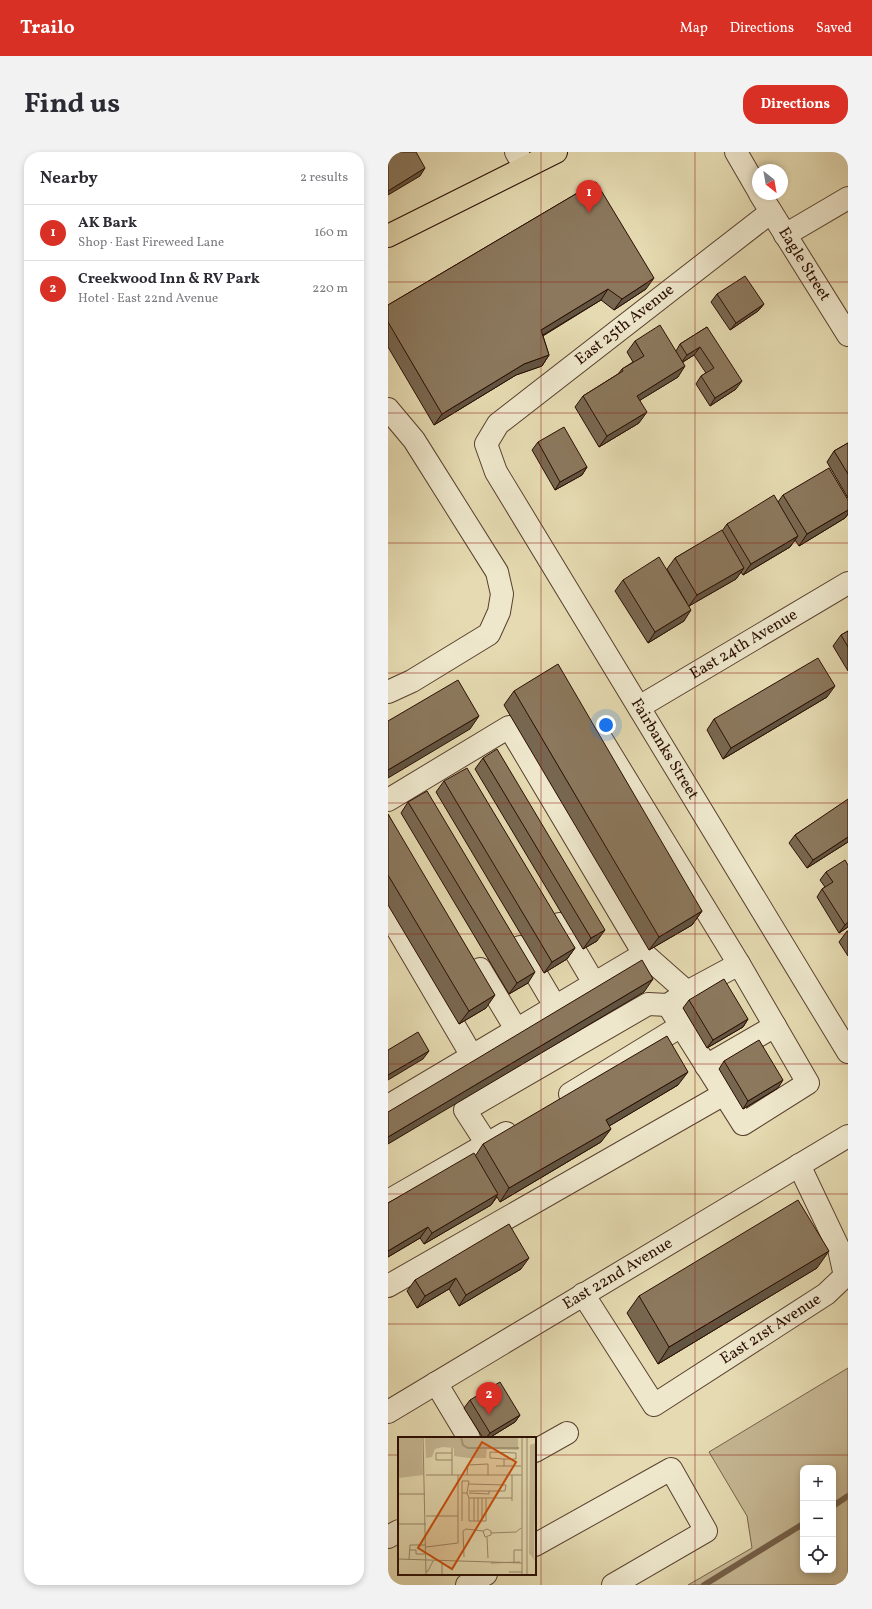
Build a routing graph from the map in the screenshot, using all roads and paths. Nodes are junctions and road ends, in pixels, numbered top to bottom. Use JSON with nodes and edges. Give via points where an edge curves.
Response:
{"nodes":[{"id":1,"x":556,"y":152,"type":"edge"},
{"id":2,"x":736,"y":152,"type":"edge"},
{"id":3,"x":521,"y":159,"type":"edge"},
{"id":4,"x":752,"y":180,"type":"edge"},
{"id":5,"x":848,"y":198,"type":"edge"},
{"id":6,"x":765,"y":203,"type":"edge"},
{"id":7,"x":786,"y":235,"type":"junction"},
{"id":8,"x":388,"y":236,"type":"edge"},
{"id":9,"x":848,"y":336,"type":"edge"},
{"id":10,"x":388,"y":409,"type":"edge"},
{"id":11,"x":486,"y":444,"type":"joint"},
{"id":12,"x":848,"y":583,"type":"edge"},
{"id":13,"x":388,"y":692,"type":"edge"},
{"id":14,"x":639,"y":706,"type":"junction"},
{"id":15,"x":593,"y":725,"type":"edge"},
{"id":16,"x":388,"y":800,"type":"edge"},
{"id":17,"x":550,"y":908,"type":"edge"},
{"id":18,"x":388,"y":913,"type":"edge"},
{"id":19,"x":510,"y":931,"type":"edge"},
{"id":20,"x":468,"y":949,"type":"edge"},
{"id":21,"x":644,"y":954,"type":"junction"},
{"id":22,"x":739,"y":964,"type":"junction"},
{"id":23,"x":594,"y":983,"type":"junction"},
{"id":24,"x":687,"y":992,"type":"junction"},
{"id":25,"x":668,"y":1005,"type":"junction"},
{"id":26,"x":555,"y":1006,"type":"junction"},
{"id":27,"x":681,"y":1026,"type":"junction"},
{"id":28,"x":775,"y":1026,"type":"junction"},
{"id":29,"x":516,"y":1029,"type":"junction"},
{"id":30,"x":848,"y":1052,"type":"edge"},
{"id":31,"x":472,"y":1056,"type":"junction"},
{"id":32,"x":706,"y":1066,"type":"junction"},
{"id":33,"x":724,"y":1094,"type":"junction"},
{"id":34,"x":554,"y":1104,"type":"edge"},
{"id":35,"x":388,"y":1106,"type":"edge"},
{"id":36,"x":521,"y":1124,"type":"edge"},
{"id":37,"x":848,"y":1136,"type":"edge"},
{"id":38,"x":488,"y":1144,"type":"junction"},
{"id":39,"x":799,"y":1165,"type":"junction"},
{"id":40,"x":388,"y":1201,"type":"edge"},
{"id":41,"x":388,"y":1286,"type":"edge"},
{"id":42,"x":583,"y":1294,"type":"junction"},
{"id":43,"x":436,"y":1382,"type":"junction"},
{"id":44,"x":388,"y":1412,"type":"edge"},
{"id":45,"x":567,"y":1432,"type":"dead end"},
{"id":46,"x":468,"y":1437,"type":"edge"},
{"id":47,"x":536,"y":1450,"type":"edge"},
{"id":48,"x":398,"y":1532,"type":"edge"},
{"id":49,"x":388,"y":1537,"type":"edge"},
{"id":50,"x":536,"y":1545,"type":"edge"},
{"id":51,"x":484,"y":1575,"type":"edge"},
{"id":52,"x":467,"y":1585,"type":"edge"},
{"id":53,"x":613,"y":1585,"type":"edge"}],
"edges":[{"from":1,"to":3,"type":"main road"},
{"from":2,"to":4,"type":"street"},
{"from":3,"to":8,"type":"main road"},
{"from":5,"to":7,"type":"street"},
{"from":6,"to":7,"type":"street","name":"Eagle Street"},
{"from":6,"to":11,"type":"street","name":"East 25th Avenue","via":[[498,424]]},
{"from":7,"to":9,"type":"street","name":"Eagle Street"},
{"from":10,"to":13,"type":"street","via":[[414,440],[497,572],[502,594],[489,634],[412,681]]},
{"from":11,"to":14,"type":"street","name":"Fairbanks Street","via":[[496,472]]},
{"from":12,"to":14,"type":"street","name":"East 24th Avenue"},
{"from":14,"to":30,"type":"street","name":"Fairbanks Street"},
{"from":15,"to":22,"type":"street"},
{"from":16,"to":21,"type":"street","via":[[424,788],[464,764],[509,727]]},
{"from":17,"to":23,"type":"street"},
{"from":18,"to":31,"type":"street"},
{"from":19,"to":26,"type":"street"},
{"from":20,"to":29,"type":"street"},
{"from":21,"to":23,"type":"street"},
{"from":21,"to":24,"type":"street"},
{"from":22,"to":24,"type":"street"},
{"from":22,"to":28,"type":"street"},
{"from":23,"to":26,"type":"street"},
{"from":24,"to":25,"type":"street"},
{"from":25,"to":27,"type":"street"},
{"from":25,"to":38,"type":"street","via":[[648,1004],[465,1110]]},
{"from":26,"to":29,"type":"street"},
{"from":27,"to":32,"type":"street"},
{"from":27,"to":34,"type":"street"},
{"from":28,"to":32,"type":"street"},
{"from":28,"to":33,"type":"street","via":[[808,1083],[743,1124]]},
{"from":29,"to":31,"type":"street"},
{"from":31,"to":35,"type":"street"},
{"from":32,"to":33,"type":"street"},
{"from":33,"to":41,"type":"street"},
{"from":36,"to":38,"type":"street"},
{"from":37,"to":39,"type":"street","name":"East 22nd Avenue"},
{"from":38,"to":40,"type":"street"},
{"from":39,"to":42,"type":"street","name":"East 22nd Avenue"},
{"from":39,"to":42,"type":"street","name":"East 21st Avenue","via":[[839,1249],[845,1276],[826,1294],[654,1405]]},
{"from":42,"to":43,"type":"street","name":"East 22nd Avenue"},
{"from":43,"to":44,"type":"street","name":"East 22nd Avenue"},
{"from":43,"to":46,"type":"street"},
{"from":45,"to":47,"type":"street"},
{"from":48,"to":49,"type":"street"},
{"from":50,"to":53,"type":"street","via":[[671,1470],[706,1531]]},
{"from":51,"to":52,"type":"street"}]}
